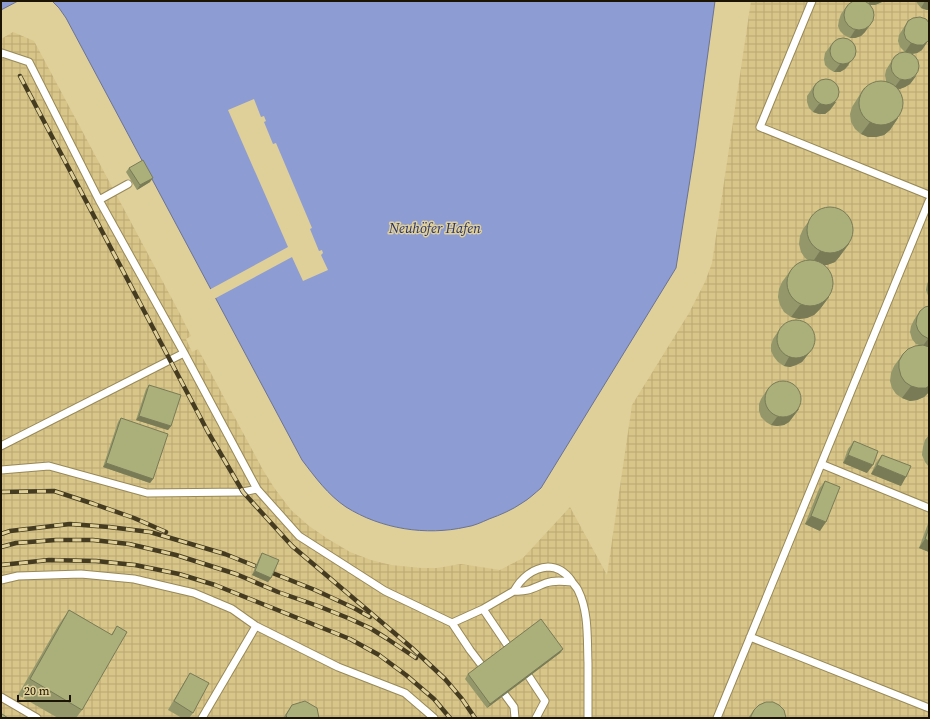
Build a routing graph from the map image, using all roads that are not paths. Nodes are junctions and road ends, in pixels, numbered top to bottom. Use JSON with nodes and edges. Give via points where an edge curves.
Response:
{"nodes":[{"id":1,"x":812,"y":1,"type":"edge"},
{"id":2,"x":1,"y":54,"type":"edge"},
{"id":3,"x":128,"y":184,"type":"dead end"},
{"id":4,"x":929,"y":195,"type":"edge"},
{"id":5,"x":98,"y":200,"type":"junction"},
{"id":6,"x":929,"y":201,"type":"edge"},
{"id":7,"x":184,"y":353,"type":"junction"},
{"id":8,"x":1,"y":446,"type":"edge"},
{"id":9,"x":821,"y":464,"type":"junction"},
{"id":10,"x":1,"y":470,"type":"edge"},
{"id":11,"x":257,"y":489,"type":"junction"},
{"id":12,"x":929,"y":508,"type":"edge"},
{"id":13,"x":1,"y":580,"type":"edge"},
{"id":14,"x":572,"y":582,"type":"junction"},
{"id":15,"x":514,"y":591,"type":"junction"},
{"id":16,"x":483,"y":608,"type":"junction"},
{"id":17,"x":452,"y":623,"type":"junction"},
{"id":18,"x":256,"y":626,"type":"junction"},
{"id":19,"x":750,"y":637,"type":"junction"},
{"id":20,"x":514,"y":655,"type":"edge"},
{"id":21,"x":518,"y":662,"type":"edge"},
{"id":22,"x":1,"y":697,"type":"edge"},
{"id":23,"x":929,"y":708,"type":"edge"},
{"id":24,"x":37,"y":718,"type":"edge"},
{"id":25,"x":202,"y":718,"type":"edge"},
{"id":26,"x":434,"y":718,"type":"edge"},
{"id":27,"x":515,"y":718,"type":"edge"},
{"id":28,"x":536,"y":718,"type":"edge"},
{"id":29,"x":588,"y":718,"type":"edge"},
{"id":30,"x":717,"y":718,"type":"edge"}],
"edges":[{"from":1,"to":4,"type":"lane","via":[[760,127]]},
{"from":2,"to":5,"type":"lane","via":[[29,62]]},
{"from":3,"to":5,"type":"lane"},
{"from":5,"to":7,"type":"lane"},
{"from":6,"to":9,"type":"lane"},
{"from":7,"to":8,"type":"lane"},
{"from":7,"to":11,"type":"lane"},
{"from":9,"to":12,"type":"lane"},
{"from":9,"to":19,"type":"lane"},
{"from":10,"to":11,"type":"lane","via":[[49,466],[147,493],[243,492]]},
{"from":11,"to":17,"type":"lane","via":[[299,536],[385,591]]},
{"from":13,"to":18,"type":"lane","via":[[18,576],[81,574],[134,579],[194,593],[232,609]]},
{"from":14,"to":15,"type":"lane","via":[[551,582],[530,590]]},
{"from":14,"to":15,"type":"lane","via":[[563,571],[548,567],[540,568],[525,576]]},
{"from":14,"to":29,"type":"lane","via":[[580,595],[588,637]]},
{"from":15,"to":16,"type":"lane"},
{"from":16,"to":17,"type":"lane"},
{"from":16,"to":20,"type":"lane"},
{"from":17,"to":27,"type":"lane","via":[[514,707]]},
{"from":18,"to":25,"type":"lane"},
{"from":18,"to":26,"type":"lane","via":[[338,667],[405,694]]},
{"from":19,"to":23,"type":"lane"},
{"from":19,"to":30,"type":"lane"},
{"from":21,"to":28,"type":"lane","via":[[545,701]]},
{"from":22,"to":24,"type":"lane"}]}
